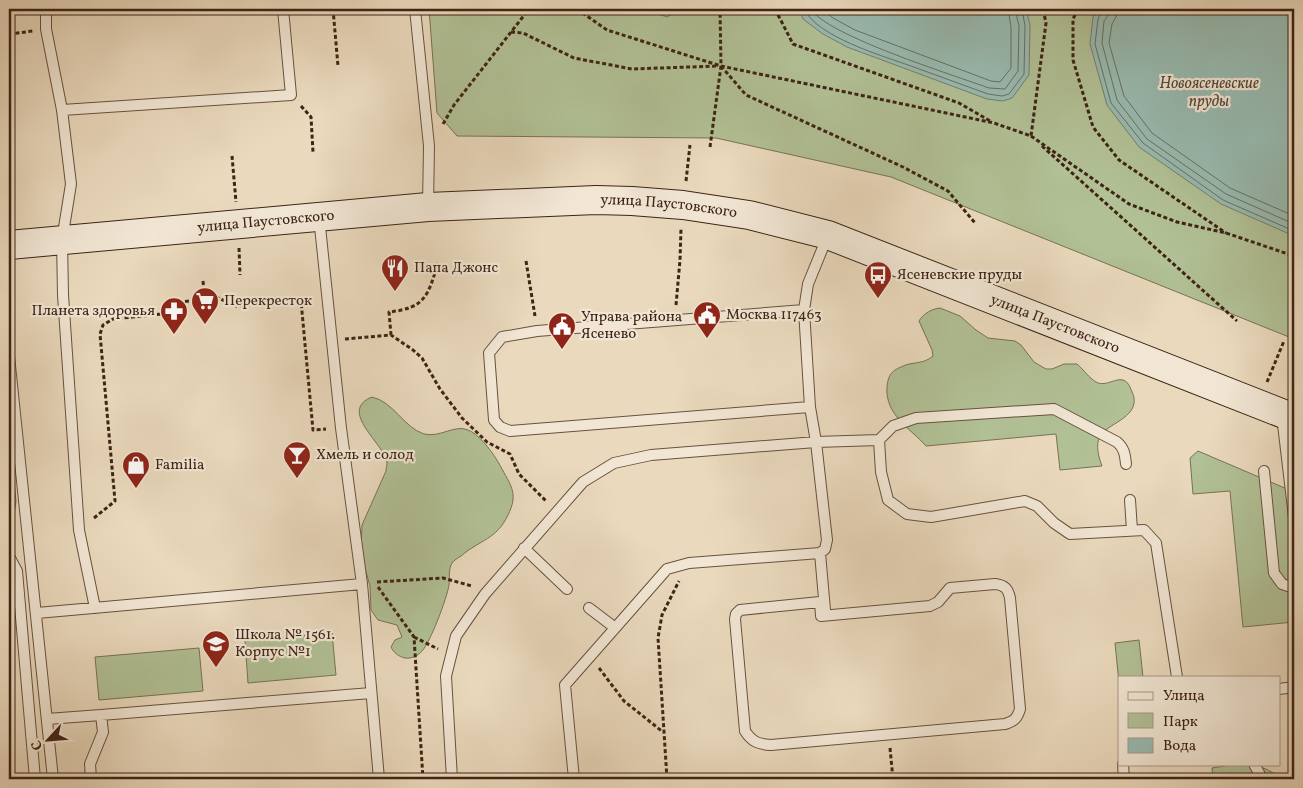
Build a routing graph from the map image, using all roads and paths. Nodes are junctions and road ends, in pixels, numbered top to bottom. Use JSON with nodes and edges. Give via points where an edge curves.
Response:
{"nodes":[{"id":1,"x":46,"y":9,"type":"edge"},
{"id":2,"x":283,"y":9,"type":"edge"},
{"id":3,"x":334,"y":9,"type":"edge"},
{"id":4,"x":416,"y":9,"type":"edge"},
{"id":5,"x":528,"y":9,"type":"edge"},
{"id":6,"x":577,"y":9,"type":"edge"},
{"id":7,"x":720,"y":9,"type":"edge"},
{"id":8,"x":776,"y":9,"type":"edge"},
{"id":9,"x":1042,"y":9,"type":"edge"},
{"id":10,"x":1078,"y":9,"type":"edge"},
{"id":11,"x":46,"y":29,"type":"junction"},
{"id":12,"x":511,"y":32,"type":"junction"},
{"id":13,"x":9,"y":34,"type":"edge"},
{"id":14,"x":338,"y":66,"type":"dead end"},
{"id":15,"x":721,"y":66,"type":"junction"},
{"id":16,"x":454,"y":105,"type":"dead end"},
{"id":17,"x":62,"y":110,"type":"junction"},
{"id":18,"x":311,"y":117,"type":"dead end"},
{"id":19,"x":994,"y":123,"type":"junction"},
{"id":20,"x":1031,"y":136,"type":"junction"},
{"id":21,"x":690,"y":145,"type":"dead end"},
{"id":22,"x":710,"y":147,"type":"dead end"},
{"id":23,"x":313,"y":152,"type":"dead end"},
{"id":24,"x":685,"y":184,"type":"dead end"},
{"id":25,"x":428,"y":207,"type":"junction"},
{"id":26,"x":319,"y":216,"type":"junction"},
{"id":27,"x":975,"y":222,"type":"dead end"},
{"id":28,"x":681,"y":228,"type":"dead end"},
{"id":29,"x":1226,"y":233,"type":"junction"},
{"id":30,"x":828,"y":235,"type":"junction"},
{"id":31,"x":62,"y":240,"type":"junction"},
{"id":32,"x":9,"y":245,"type":"edge"},
{"id":33,"x":1294,"y":256,"type":"edge"},
{"id":34,"x":526,"y":261,"type":"dead end"},
{"id":35,"x":438,"y":263,"type":"dead end"},
{"id":36,"x":203,"y":281,"type":"dead end"},
{"id":37,"x":205,"y":300,"type":"junction"},
{"id":38,"x":804,"y":310,"type":"junction"},
{"id":39,"x":674,"y":320,"type":"junction"},
{"id":40,"x":1237,"y":321,"type":"dead end"},
{"id":41,"x":537,"y":331,"type":"junction"},
{"id":42,"x":391,"y":336,"type":"junction"},
{"id":43,"x":360,"y":338,"type":"dead end"},
{"id":44,"x":1284,"y":341,"type":"dead end"},
{"id":45,"x":9,"y":356,"type":"edge"},
{"id":46,"x":810,"y":407,"type":"junction"},
{"id":47,"x":1278,"y":412,"type":"edge"},
{"id":48,"x":341,"y":428,"type":"junction"},
{"id":49,"x":879,"y":440,"type":"junction"},
{"id":50,"x":816,"y":442,"type":"junction"},
{"id":51,"x":1126,"y":464,"type":"dead end"},
{"id":52,"x":1264,"y":471,"type":"dead end"},
{"id":53,"x":1130,"y":500,"type":"dead end"},
{"id":54,"x":556,"y":511,"type":"junction"},
{"id":55,"x":1294,"y":517,"type":"edge"},
{"id":56,"x":79,"y":530,"type":"junction"},
{"id":57,"x":1132,"y":530,"type":"junction"},
{"id":58,"x":524,"y":548,"type":"junction"},
{"id":59,"x":820,"y":553,"type":"junction"},
{"id":60,"x":9,"y":556,"type":"edge"},
{"id":61,"x":689,"y":563,"type":"junction"},
{"id":62,"x":362,"y":584,"type":"junction"},
{"id":63,"x":1294,"y":588,"type":"edge"},
{"id":64,"x":567,"y":589,"type":"dead end"},
{"id":65,"x":486,"y":594,"type":"junction"},
{"id":66,"x":95,"y":608,"type":"junction"},
{"id":67,"x":589,"y":608,"type":"dead end"},
{"id":68,"x":37,"y":613,"type":"junction"},
{"id":69,"x":826,"y":616,"type":"junction"},
{"id":70,"x":614,"y":628,"type":"junction"},
{"id":71,"x":414,"y":637,"type":"junction"},
{"id":72,"x":452,"y":655,"type":"junction"},
{"id":73,"x":591,"y":656,"type":"junction"},
{"id":74,"x":1177,"y":676,"type":"edge"},
{"id":75,"x":1294,"y":687,"type":"edge"},
{"id":76,"x":1280,"y":689,"type":"edge"},
{"id":77,"x":371,"y":692,"type":"junction"},
{"id":78,"x":101,"y":715,"type":"junction"},
{"id":79,"x":47,"y":719,"type":"junction"},
{"id":80,"x":664,"y":733,"type":"junction"},
{"id":81,"x":888,"y":734,"type":"junction"},
{"id":82,"x":1123,"y":766,"type":"edge"},
{"id":83,"x":1255,"y":766,"type":"edge"},
{"id":84,"x":35,"y":779,"type":"edge"},
{"id":85,"x":53,"y":779,"type":"edge"},
{"id":86,"x":91,"y":779,"type":"edge"},
{"id":87,"x":379,"y":779,"type":"edge"},
{"id":88,"x":423,"y":779,"type":"edge"},
{"id":89,"x":452,"y":779,"type":"edge"},
{"id":90,"x":574,"y":779,"type":"edge"},
{"id":91,"x":668,"y":779,"type":"edge"},
{"id":92,"x":893,"y":779,"type":"edge"},
{"id":93,"x":1124,"y":779,"type":"edge"},
{"id":94,"x":1260,"y":779,"type":"edge"}],
"edges":[{"from":1,"to":11,"type":"lane"},
{"from":2,"to":17,"type":"lane","via":[[291,95]]},
{"from":3,"to":14,"type":"path"},
{"from":4,"to":25,"type":"lane","via":[[429,146]]},
{"from":5,"to":12,"type":"path"},
{"from":6,"to":15,"type":"path","via":[[607,30]]},
{"from":7,"to":15,"type":"path"},
{"from":8,"to":19,"type":"path","via":[[792,44],[959,103]]},
{"from":9,"to":20,"type":"path","via":[[1046,23]]},
{"from":10,"to":29,"type":"path","via":[[1074,19],[1074,60],[1093,127],[1119,160]]},
{"from":11,"to":13,"type":"path"},
{"from":11,"to":17,"type":"lane"},
{"from":12,"to":15,"type":"path","via":[[523,33],[574,58],[632,69]]},
{"from":12,"to":16,"type":"path"},
{"from":15,"to":19,"type":"path"},
{"from":15,"to":22,"type":"path"},
{"from":15,"to":27,"type":"path","via":[[746,95],[948,191]]},
{"from":17,"to":31,"type":"lane","via":[[72,184]]},
{"from":18,"to":23,"type":"path"},
{"from":19,"to":20,"type":"path"},
{"from":20,"to":29,"type":"path","via":[[1129,204],[1177,222]]},
{"from":20,"to":40,"type":"path"},
{"from":21,"to":24,"type":"path"},
{"from":25,"to":26,"type":"main road","name":"улица Паустовского"},
{"from":25,"to":30,"type":"main road","name":"улица Паустовского","via":[[632,201],[683,205],[749,216]]},
{"from":26,"to":31,"type":"main road","name":"улица Паустовского"},
{"from":26,"to":48,"type":"lane"},
{"from":28,"to":39,"type":"path"},
{"from":29,"to":33,"type":"path"},
{"from":30,"to":38,"type":"lane","via":[[808,284]]},
{"from":30,"to":47,"type":"main road","name":"улица Паустовского"},
{"from":31,"to":32,"type":"main road","name":"улица Паустовского"},
{"from":31,"to":56,"type":"lane"},
{"from":34,"to":41,"type":"path"},
{"from":35,"to":42,"type":"path","via":[[431,286],[421,303],[407,310],[389,312]]},
{"from":36,"to":37,"type":"path"},
{"from":37,"to":48,"type":"path","via":[[212,295],[236,306],[301,302],[313,430]]},
{"from":37,"to":56,"type":"path","via":[[176,302],[162,314],[113,319],[103,325],[100,334],[116,501]]},
{"from":38,"to":39,"type":"lane"},
{"from":38,"to":46,"type":"lane"},
{"from":39,"to":41,"type":"lane"},
{"from":41,"to":46,"type":"lane","via":[[502,337],[488,353],[494,420],[510,431]]},
{"from":42,"to":43,"type":"path"},
{"from":42,"to":54,"type":"path","via":[[422,358],[462,418],[487,442],[510,454],[520,474]]},
{"from":44,"to":47,"type":"path"},
{"from":45,"to":68,"type":"lane"},
{"from":46,"to":50,"type":"lane"},
{"from":47,"to":55,"type":"lane"},
{"from":48,"to":62,"type":"lane"},
{"from":49,"to":50,"type":"lane"},
{"from":49,"to":51,"type":"lane","via":[[893,426],[916,418],[1054,410],[1122,446]]},
{"from":49,"to":57,"type":"lane","via":[[880,472],[888,500],[907,514],[931,517],[1025,501],[1037,506],[1070,534]]},
{"from":50,"to":54,"type":"lane","via":[[651,455],[614,463],[583,482]]},
{"from":50,"to":59,"type":"lane","via":[[827,540],[825,549]]},
{"from":52,"to":63,"type":"lane","via":[[1274,573],[1282,584]]},
{"from":53,"to":57,"type":"lane"},
{"from":54,"to":58,"type":"lane"},
{"from":56,"to":66,"type":"lane"},
{"from":57,"to":74,"type":"lane","via":[[1144,530],[1156,543]]},
{"from":58,"to":64,"type":"lane"},
{"from":58,"to":65,"type":"lane"},
{"from":59,"to":61,"type":"lane"},
{"from":59,"to":69,"type":"lane"},
{"from":60,"to":84,"type":"lane","via":[[17,571]]},
{"from":61,"to":70,"type":"lane","via":[[667,569]]},
{"from":61,"to":80,"type":"path","via":[[662,615],[658,638]]},
{"from":62,"to":66,"type":"lane"},
{"from":62,"to":77,"type":"lane"},
{"from":65,"to":71,"type":"path","via":[[442,578],[375,583]]},
{"from":65,"to":72,"type":"lane","via":[[456,636]]},
{"from":66,"to":68,"type":"lane"},
{"from":67,"to":70,"type":"lane"},
{"from":68,"to":79,"type":"lane"},
{"from":69,"to":81,"type":"lane","via":[[821,616],[820,602],[745,608],[736,614],[745,731],[759,744],[771,745]]},
{"from":69,"to":81,"type":"lane","via":[[930,606],[950,588],[995,584],[1008,590],[1020,708],[1014,721]]},
{"from":70,"to":73,"type":"lane"},
{"from":71,"to":72,"type":"path"},
{"from":71,"to":88,"type":"path"},
{"from":72,"to":89,"type":"lane","via":[[446,676]]},
{"from":73,"to":80,"type":"path","via":[[624,701]]},
{"from":73,"to":90,"type":"lane","via":[[565,685]]},
{"from":75,"to":76,"type":"lane"},
{"from":77,"to":78,"type":"lane"},
{"from":77,"to":87,"type":"lane"},
{"from":78,"to":79,"type":"lane"},
{"from":78,"to":86,"type":"lane","via":[[103,732],[90,764]]},
{"from":79,"to":85,"type":"lane"},
{"from":80,"to":91,"type":"path"},
{"from":81,"to":92,"type":"path"},
{"from":82,"to":93,"type":"lane"},
{"from":83,"to":94,"type":"lane"}]}
